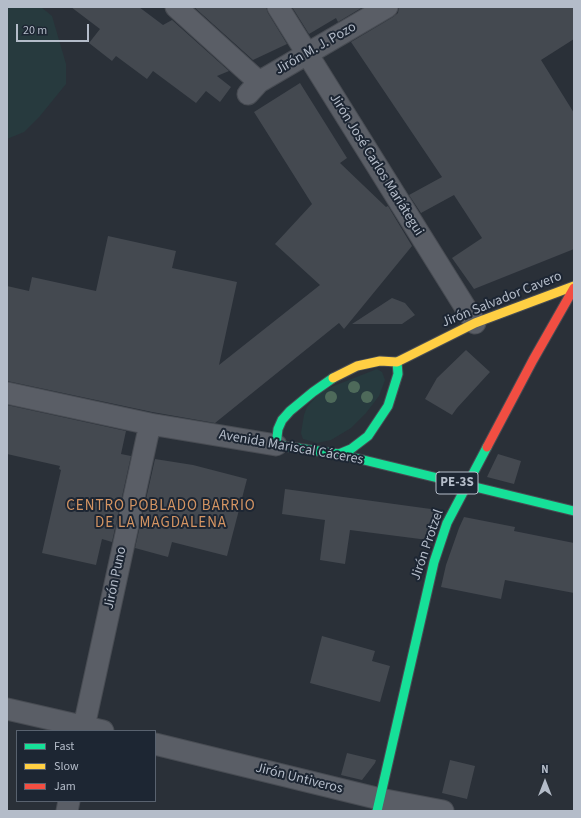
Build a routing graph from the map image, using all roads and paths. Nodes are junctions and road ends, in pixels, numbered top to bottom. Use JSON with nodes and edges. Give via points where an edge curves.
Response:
{"nodes":[{"id":1,"x":176,"y":7,"type":"edge"},
{"id":2,"x":278,"y":7,"type":"edge"},
{"id":3,"x":387,"y":7,"type":"edge"},
{"id":4,"x":307,"y":55,"type":"junction"},
{"id":5,"x":574,"y":287,"type":"edge"},
{"id":6,"x":475,"y":323,"type":"junction"},
{"id":7,"x":397,"y":362,"type":"junction"},
{"id":8,"x":7,"y":393,"type":"edge"},
{"id":9,"x":150,"y":424,"type":"junction"},
{"id":10,"x":276,"y":445,"type":"junction"},
{"id":11,"x":339,"y":454,"type":"junction"},
{"id":12,"x":467,"y":485,"type":"junction"},
{"id":13,"x":574,"y":511,"type":"edge"},
{"id":14,"x":7,"y":709,"type":"edge"},
{"id":15,"x":90,"y":729,"type":"edge"},
{"id":16,"x":156,"y":744,"type":"edge"},
{"id":17,"x":379,"y":805,"type":"edge"},
{"id":18,"x":444,"y":811,"type":"edge"}],
"edges":[{"from":1,"to":4,"type":"street","name":"Jirón M. J. Pozo","via":[[253,88]]},
{"from":2,"to":4,"type":"street","name":"Jirón José Carlos Mariátegui"},
{"from":3,"to":4,"type":"street","name":"Jirón M. J. Pozo"},
{"from":4,"to":6,"type":"street","name":"Jirón José Carlos Mariátegui"},
{"from":5,"to":6,"type":"main road","name":"Jirón Salvador Cavero"},
{"from":5,"to":12,"type":"main road","name":"Jirón Protzel"},
{"from":6,"to":7,"type":"main road","name":"Jirón Salvador Cavero"},
{"from":7,"to":10,"type":"main road","name":"Jirón Salvador Cavero","via":[[380,361],[357,366],[336,376],[313,392],[282,420]]},
{"from":7,"to":11,"type":"main road","via":[[398,374],[388,406],[368,436]]},
{"from":8,"to":9,"type":"street","name":"Avenida Mariscal Cáceres"},
{"from":9,"to":10,"type":"street","name":"Avenida Mariscal Cáceres"},
{"from":9,"to":15,"type":"street","name":"Jirón Puno"},
{"from":10,"to":11,"type":"main road","name":"Avenida Mariscal Cáceres","number":"PE-3S"},
{"from":11,"to":12,"type":"main road","name":"Avenida Mariscal Cáceres","number":"PE-3S"},
{"from":12,"to":13,"type":"main road","name":"Avenida Mariscal Cáceres","number":"PE-3S"},
{"from":12,"to":17,"type":"main road","name":"Jirón Protzel","via":[[447,523],[434,562]]},
{"from":14,"to":15,"type":"street"},
{"from":16,"to":17,"type":"street","name":"Jirón Untiveros"},
{"from":17,"to":18,"type":"street","name":"Jirón Untiveros"}]}
